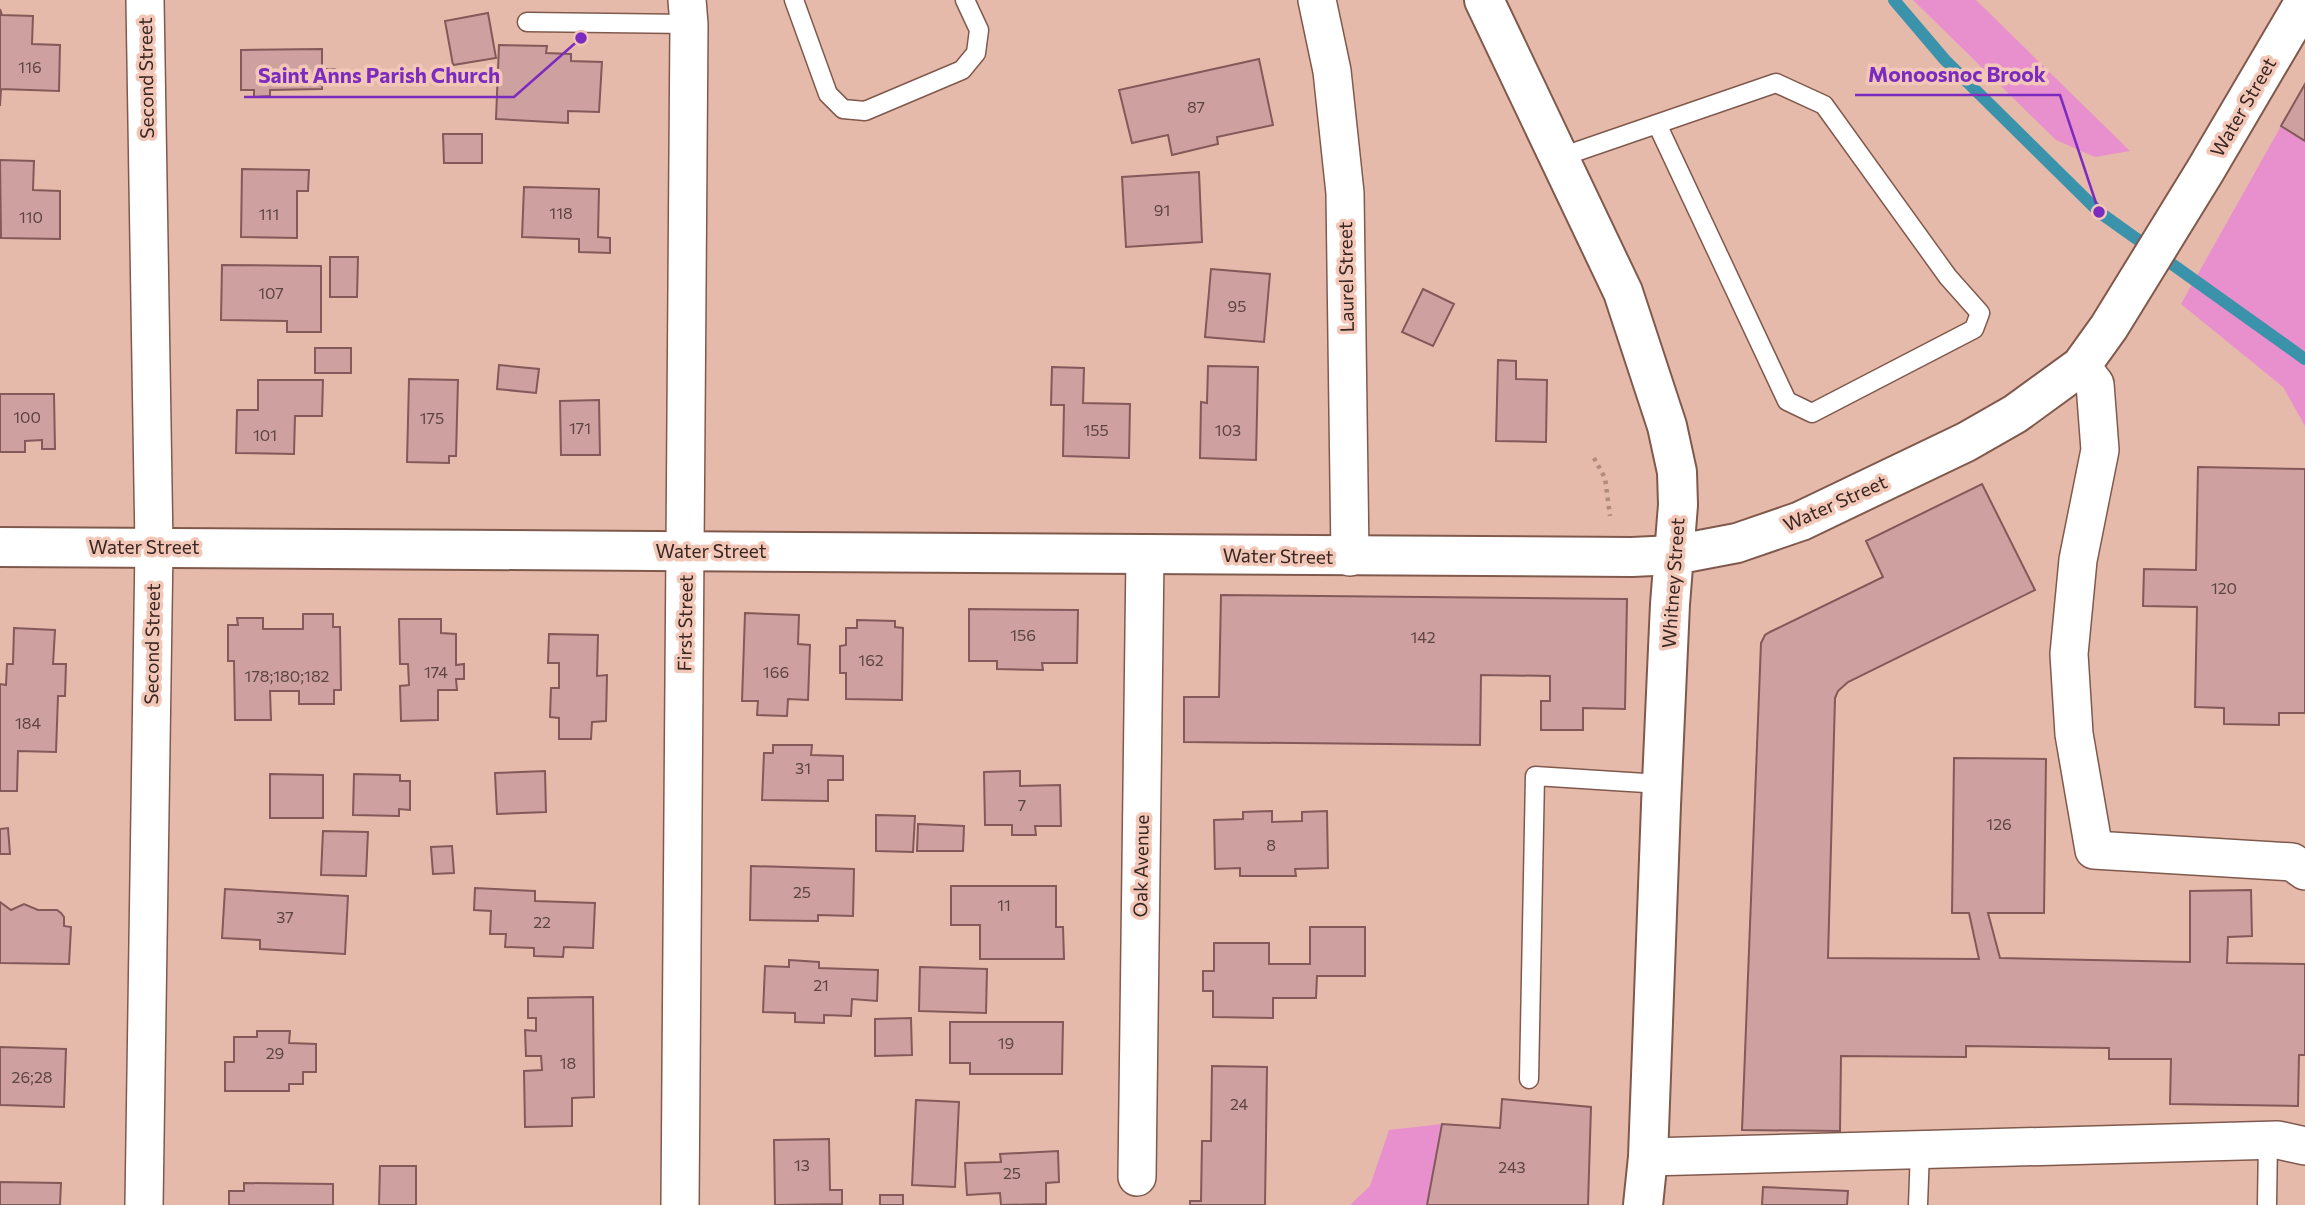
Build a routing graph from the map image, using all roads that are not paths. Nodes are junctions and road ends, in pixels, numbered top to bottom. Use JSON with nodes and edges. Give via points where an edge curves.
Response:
{"nodes":[{"id":1,"x":145,"y":0,"type":"edge"},
{"id":2,"x":793,"y":0,"type":"edge"},
{"id":3,"x":965,"y":0,"type":"edge"},
{"id":4,"x":1317,"y":0,"type":"edge"},
{"id":5,"x":1484,"y":0,"type":"edge"},
{"id":6,"x":2305,"y":1,"type":"edge"},
{"id":7,"x":688,"y":12,"type":"edge"},
{"id":8,"x":527,"y":22,"type":"dead end"},
{"id":9,"x":1657,"y":124,"type":"junction"},
{"id":10,"x":1558,"y":158,"type":"junction"},
{"id":11,"x":2081,"y":366,"type":"junction"},
{"id":12,"x":0,"y":547,"type":"edge"},
{"id":13,"x":154,"y":547,"type":"junction"},
{"id":14,"x":686,"y":551,"type":"junction"},
{"id":15,"x":1144,"y":555,"type":"junction"},
{"id":16,"x":1674,"y":555,"type":"junction"},
{"id":17,"x":1350,"y":557,"type":"junction"},
{"id":18,"x":1661,"y":784,"type":"junction"},
{"id":19,"x":2305,"y":870,"type":"edge"},
{"id":20,"x":1529,"y":1079,"type":"dead end"},
{"id":21,"x":2268,"y":1140,"type":"junction"},
{"id":22,"x":2305,"y":1146,"type":"edge"},
{"id":23,"x":1920,"y":1150,"type":"junction"},
{"id":24,"x":1648,"y":1157,"type":"junction"},
{"id":25,"x":1137,"y":1177,"type":"dead end"},
{"id":26,"x":144,"y":1205,"type":"edge"},
{"id":27,"x":680,"y":1205,"type":"edge"},
{"id":28,"x":1643,"y":1205,"type":"edge"},
{"id":29,"x":1918,"y":1205,"type":"edge"},
{"id":30,"x":2267,"y":1205,"type":"edge"}],
"edges":[{"from":1,"to":13,"type":"street","name":"Second Street"},
{"from":2,"to":3,"type":"lane","via":[[828,94],[843,109],[865,111],[962,70],[976,53],[979,30]]},
{"from":4,"to":17,"type":"street","name":"Laurel Street","via":[[1332,71],[1345,193]]},
{"from":5,"to":10,"type":"main road","name":"Whitney Street"},
{"from":6,"to":11,"type":"main road","name":"Water Street","via":[[2205,172]]},
{"from":7,"to":8,"type":"lane"},
{"from":7,"to":14,"type":"street","name":"First Street"},
{"from":9,"to":9,"type":"lane","via":[[1776,83],[1824,105],[1948,277],[1980,313],[1974,329],[1812,412],[1787,401]]},
{"from":9,"to":10,"type":"lane"},
{"from":10,"to":16,"type":"main road","name":"Whitney Street","via":[[1623,292],[1667,426],[1677,472]]},
{"from":11,"to":16,"type":"main road","name":"Water Street","via":[[2015,414],[1966,442],[1801,521],[1737,543]]},
{"from":11,"to":19,"type":"street","via":[[2095,384],[2100,450],[2078,560],[2069,654],[2074,734],[2094,850],[2292,862]]},
{"from":12,"to":13,"type":"main road","name":"Water Street"},
{"from":13,"to":14,"type":"main road","name":"Water Street"},
{"from":13,"to":26,"type":"street","name":"Second Street"},
{"from":14,"to":15,"type":"main road","name":"Water Street"},
{"from":14,"to":27,"type":"street","name":"First Street"},
{"from":15,"to":17,"type":"main road","name":"Water Street"},
{"from":15,"to":25,"type":"street","name":"Oak Avenue"},
{"from":16,"to":17,"type":"main road","name":"Water Street"},
{"from":16,"to":18,"type":"main road","name":"Whitney Street"},
{"from":18,"to":20,"type":"lane","via":[[1535,776]]},
{"from":18,"to":24,"type":"main road","name":"Whitney Street"},
{"from":21,"to":22,"type":"street"},
{"from":21,"to":23,"type":"street"},
{"from":21,"to":30,"type":"lane"},
{"from":23,"to":24,"type":"street"},
{"from":23,"to":29,"type":"lane"},
{"from":24,"to":28,"type":"main road","name":"Whitney Street"}]}
